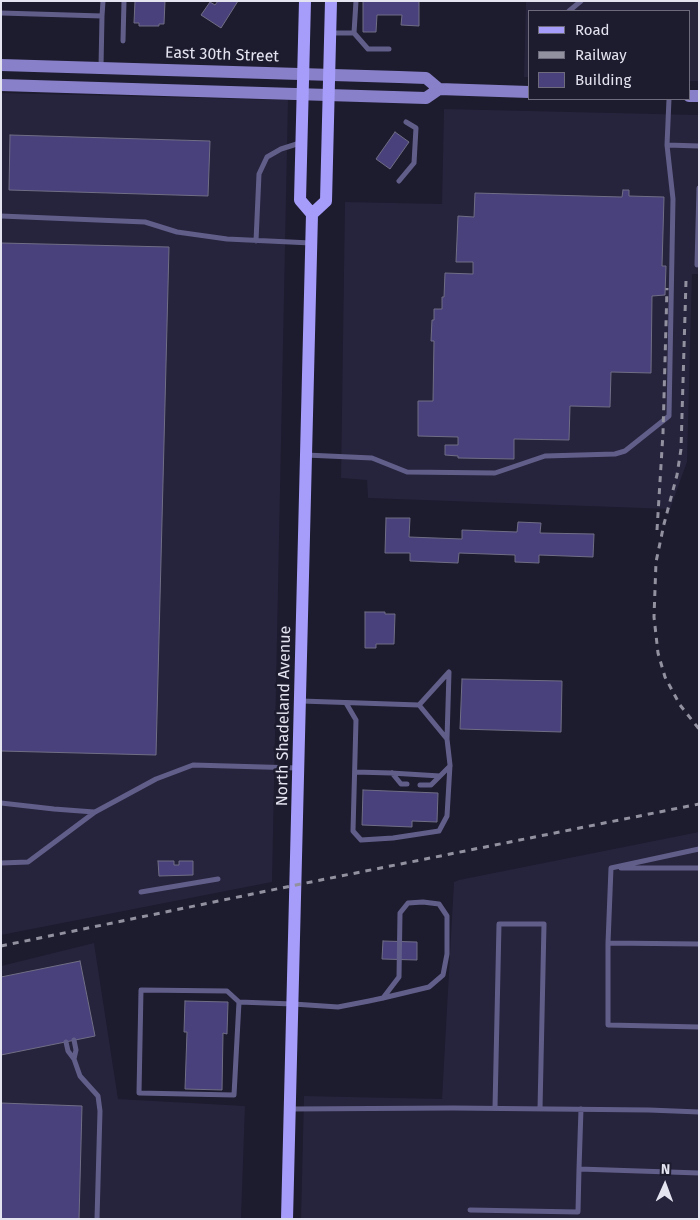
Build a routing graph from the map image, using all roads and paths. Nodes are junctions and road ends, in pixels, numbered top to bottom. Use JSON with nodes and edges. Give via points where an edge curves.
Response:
{"nodes":[{"id":1,"x":103,"y":1,"type":"edge"},
{"id":2,"x":124,"y":1,"type":"edge"},
{"id":3,"x":305,"y":1,"type":"edge"},
{"id":4,"x":331,"y":1,"type":"edge"},
{"id":5,"x":356,"y":1,"type":"edge"},
{"id":6,"x":581,"y":1,"type":"edge"},
{"id":7,"x":569,"y":10,"type":"edge"},
{"id":8,"x":1,"y":13,"type":"edge"},
{"id":9,"x":102,"y":16,"type":"junction"},
{"id":10,"x":330,"y":33,"type":"junction"},
{"id":11,"x":354,"y":33,"type":"junction"},
{"id":12,"x":123,"y":41,"type":"dead end"},
{"id":13,"x":389,"y":49,"type":"dead end"},
{"id":14,"x":1,"y":65,"type":"edge"},
{"id":15,"x":101,"y":68,"type":"junction"},
{"id":16,"x":303,"y":74,"type":"junction"},
{"id":17,"x":329,"y":75,"type":"junction"},
{"id":18,"x":1,"y":85,"type":"edge"},
{"id":19,"x":439,"y":89,"type":"junction"},
{"id":20,"x":528,"y":92,"type":"edge"},
{"id":21,"x":302,"y":94,"type":"junction"},
{"id":22,"x":329,"y":95,"type":"junction"},
{"id":23,"x":668,"y":100,"type":"edge"},
{"id":24,"x":406,"y":122,"type":"dead end"},
{"id":25,"x":301,"y":142,"type":"junction"},
{"id":26,"x":667,"y":145,"type":"junction"},
{"id":27,"x":699,"y":146,"type":"edge"},
{"id":28,"x":399,"y":181,"type":"dead end"},
{"id":29,"x":699,"y":188,"type":"edge"},
{"id":30,"x":312,"y":214,"type":"junction"},
{"id":31,"x":1,"y":216,"type":"edge"},
{"id":32,"x":256,"y":240,"type":"junction"},
{"id":33,"x":311,"y":243,"type":"junction"},
{"id":34,"x":697,"y":265,"type":"dead end"},
{"id":35,"x":306,"y":455,"type":"junction"},
{"id":36,"x":300,"y":701,"type":"junction"},
{"id":37,"x":346,"y":703,"type":"junction"},
{"id":38,"x":419,"y":705,"type":"junction"},
{"id":39,"x":447,"y":739,"type":"junction"},
{"id":40,"x":450,"y":765,"type":"junction"},
{"id":41,"x":299,"y":768,"type":"junction"},
{"id":42,"x":355,"y":772,"type":"junction"},
{"id":43,"x":391,"y":773,"type":"junction"},
{"id":44,"x":440,"y":776,"type":"junction"},
{"id":45,"x":407,"y":784,"type":"dead end"},
{"id":46,"x":420,"y":785,"type":"dead end"},
{"id":47,"x":1,"y":803,"type":"edge"},
{"id":48,"x":95,"y":812,"type":"junction"},
{"id":49,"x":699,"y":849,"type":"edge"},
{"id":50,"x":1,"y":863,"type":"edge"},
{"id":51,"x":610,"y":868,"type":"junction"},
{"id":52,"x":699,"y":868,"type":"edge"},
{"id":53,"x":218,"y":879,"type":"dead end"},
{"id":54,"x":141,"y":892,"type":"dead end"},
{"id":55,"x":608,"y":944,"type":"junction"},
{"id":56,"x":699,"y":944,"type":"edge"},
{"id":57,"x":383,"y":998,"type":"junction"},
{"id":58,"x":238,"y":1002,"type":"junction"},
{"id":59,"x":292,"y":1004,"type":"junction"},
{"id":60,"x":699,"y":1027,"type":"edge"},
{"id":61,"x":74,"y":1040,"type":"dead end"},
{"id":62,"x":66,"y":1042,"type":"dead end"},
{"id":63,"x":74,"y":1059,"type":"junction"},
{"id":64,"x":494,"y":1108,"type":"junction"},
{"id":65,"x":290,"y":1109,"type":"junction"},
{"id":66,"x":540,"y":1109,"type":"junction"},
{"id":67,"x":580,"y":1109,"type":"junction"},
{"id":68,"x":699,"y":1112,"type":"edge"},
{"id":69,"x":579,"y":1169,"type":"junction"},
{"id":70,"x":699,"y":1173,"type":"edge"},
{"id":71,"x":470,"y":1210,"type":"dead end"},
{"id":72,"x":97,"y":1219,"type":"edge"},
{"id":73,"x":287,"y":1219,"type":"edge"}],
"edges":[{"from":1,"to":9,"type":"lane"},
{"from":2,"to":12,"type":"lane"},
{"from":3,"to":16,"type":"main road"},
{"from":4,"to":10,"type":"main road"},
{"from":5,"to":11,"type":"lane"},
{"from":6,"to":7,"type":"lane"},
{"from":8,"to":9,"type":"lane"},
{"from":9,"to":15,"type":"lane"},
{"from":10,"to":11,"type":"lane"},
{"from":10,"to":17,"type":"main road"},
{"from":11,"to":13,"type":"lane","via":[[368,49]]},
{"from":14,"to":15,"type":"main road","name":"East 30th Street"},
{"from":15,"to":16,"type":"main road","name":"East 30th Street"},
{"from":16,"to":17,"type":"main road","name":"East 30th Street"},
{"from":16,"to":21,"type":"main road"},
{"from":17,"to":19,"type":"main road","name":"East 30th Street","via":[[426,78]]},
{"from":17,"to":22,"type":"main road"},
{"from":18,"to":21,"type":"main road","name":"East 30th Street"},
{"from":19,"to":20,"type":"main road","name":"East 30th Street"},
{"from":19,"to":22,"type":"main road","name":"East 30th Street","via":[[426,98]]},
{"from":21,"to":22,"type":"main road","name":"East 30th Street"},
{"from":21,"to":25,"type":"main road"},
{"from":22,"to":30,"type":"main road","via":[[326,202]]},
{"from":23,"to":26,"type":"lane"},
{"from":24,"to":28,"type":"lane","via":[[416,128],[414,163]]},
{"from":25,"to":30,"type":"main road","via":[[300,200]]},
{"from":25,"to":32,"type":"lane","via":[[267,157],[259,174]]},
{"from":26,"to":27,"type":"lane"},
{"from":26,"to":35,"type":"lane","via":[[673,199],[669,416],[625,452],[545,456],[495,473],[407,472],[372,458]]},
{"from":29,"to":34,"type":"lane"},
{"from":30,"to":33,"type":"main road","name":"North Shadeland Avenue"},
{"from":31,"to":32,"type":"lane","via":[[145,222],[177,232]]},
{"from":32,"to":33,"type":"lane"},
{"from":33,"to":35,"type":"main road","name":"North Shadeland Avenue"},
{"from":35,"to":36,"type":"main road","name":"North Shadeland Avenue"},
{"from":36,"to":37,"type":"lane"},
{"from":36,"to":41,"type":"main road","name":"North Shadeland Avenue"},
{"from":37,"to":38,"type":"lane"},
{"from":37,"to":42,"type":"lane","via":[[356,720]]},
{"from":38,"to":39,"type":"lane"},
{"from":38,"to":39,"type":"lane","via":[[449,672]]},
{"from":39,"to":40,"type":"lane"},
{"from":40,"to":42,"type":"lane","via":[[447,816],[439,831],[385,839],[361,840],[353,831]]},
{"from":40,"to":44,"type":"lane"},
{"from":41,"to":48,"type":"lane","via":[[193,765],[156,779]]},
{"from":41,"to":59,"type":"main road","name":"North Shadeland Avenue"},
{"from":42,"to":43,"type":"lane"},
{"from":43,"to":44,"type":"lane"},
{"from":43,"to":45,"type":"lane","via":[[402,784]]},
{"from":44,"to":46,"type":"lane","via":[[431,785]]},
{"from":47,"to":48,"type":"lane"},
{"from":48,"to":50,"type":"lane","via":[[28,862]]},
{"from":49,"to":51,"type":"lane"},
{"from":51,"to":52,"type":"lane"},
{"from":51,"to":55,"type":"lane"},
{"from":53,"to":54,"type":"lane"},
{"from":55,"to":56,"type":"lane"},
{"from":55,"to":60,"type":"lane","via":[[608,1025]]},
{"from":57,"to":57,"type":"lane","via":[[429,987],[443,975],[447,954],[447,916],[439,904],[408,903],[400,913],[399,976]]},
{"from":57,"to":59,"type":"lane","via":[[338,1007]]},
{"from":58,"to":58,"type":"lane","via":[[234,1095],[139,1093],[141,990],[227,991]]},
{"from":58,"to":59,"type":"lane"},
{"from":59,"to":65,"type":"main road","name":"North Shadeland Avenue"},
{"from":61,"to":63,"type":"lane"},
{"from":62,"to":63,"type":"lane"},
{"from":63,"to":72,"type":"lane","via":[[80,1076],[98,1096]]},
{"from":64,"to":65,"type":"lane"},
{"from":64,"to":66,"type":"lane"},
{"from":64,"to":66,"type":"lane","via":[[499,924],[544,924]]},
{"from":65,"to":73,"type":"main road","name":"North Shadeland Avenue"},
{"from":66,"to":67,"type":"lane"},
{"from":67,"to":68,"type":"lane"},
{"from":67,"to":69,"type":"lane"},
{"from":69,"to":70,"type":"lane"},
{"from":69,"to":71,"type":"lane","via":[[578,1212]]}]}
